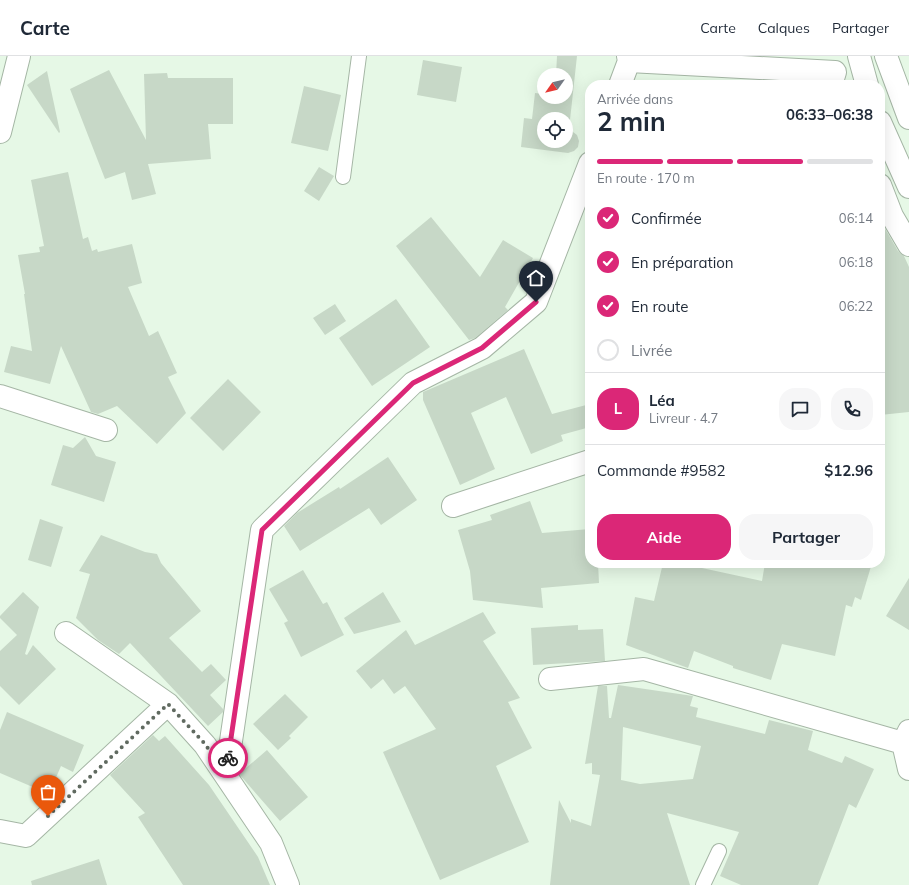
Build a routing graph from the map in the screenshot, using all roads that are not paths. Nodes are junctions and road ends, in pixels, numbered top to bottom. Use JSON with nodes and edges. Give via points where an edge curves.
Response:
{"nodes":[{"id":1,"x":19,"y":56,"type":"edge"},
{"id":2,"x":359,"y":56,"type":"edge"},
{"id":3,"x":859,"y":56,"type":"edge"},
{"id":4,"x":886,"y":56,"type":"edge"},
{"id":5,"x":628,"y":59,"type":"edge"},
{"id":6,"x":834,"y":74,"type":"edge"},
{"id":7,"x":622,"y":80,"type":"edge"},
{"id":8,"x":866,"y":80,"type":"edge"},
{"id":9,"x":909,"y":118,"type":"edge"},
{"id":10,"x":0,"y":132,"type":"edge"},
{"id":11,"x":885,"y":133,"type":"edge"},
{"id":12,"x":585,"y":176,"type":"edge"},
{"id":13,"x":343,"y":177,"type":"dead end"},
{"id":14,"x":909,"y":187,"type":"edge"},
{"id":15,"x":885,"y":198,"type":"edge"},
{"id":16,"x":909,"y":245,"type":"edge"},
{"id":17,"x":0,"y":396,"type":"edge"},
{"id":18,"x":106,"y":430,"type":"dead end"},
{"id":19,"x":585,"y":463,"type":"edge"},
{"id":20,"x":453,"y":506,"type":"dead end"},
{"id":21,"x":66,"y":633,"type":"dead end"},
{"id":22,"x":550,"y":679,"type":"dead end"},
{"id":23,"x":168,"y":704,"type":"junction"},
{"id":24,"x":906,"y":737,"type":"edge"},
{"id":25,"x":909,"y":769,"type":"edge"},
{"id":26,"x":226,"y":775,"type":"junction"},
{"id":27,"x":0,"y":830,"type":"edge"},
{"id":28,"x":719,"y":851,"type":"dead end"},
{"id":29,"x":288,"y":885,"type":"edge"},
{"id":30,"x":703,"y":885,"type":"edge"}],
"edges":[{"from":1,"to":10,"type":"street"},
{"from":2,"to":13,"type":"lane"},
{"from":3,"to":8,"type":"street"},
{"from":4,"to":9,"type":"street"},
{"from":5,"to":6,"type":"street"},
{"from":5,"to":7,"type":"street"},
{"from":11,"to":14,"type":"street"},
{"from":12,"to":26,"type":"street","via":[[536,302],[482,348],[413,383],[262,530]]},
{"from":15,"to":16,"type":"street"},
{"from":17,"to":18,"type":"street"},
{"from":19,"to":20,"type":"street"},
{"from":21,"to":23,"type":"street"},
{"from":22,"to":24,"type":"street","via":[[644,669]]},
{"from":23,"to":26,"type":"street","via":[[205,744]]},
{"from":23,"to":27,"type":"street","via":[[26,836]]},
{"from":24,"to":25,"type":"street"},
{"from":26,"to":29,"type":"street","via":[[271,843]]},
{"from":28,"to":30,"type":"lane"}]}
